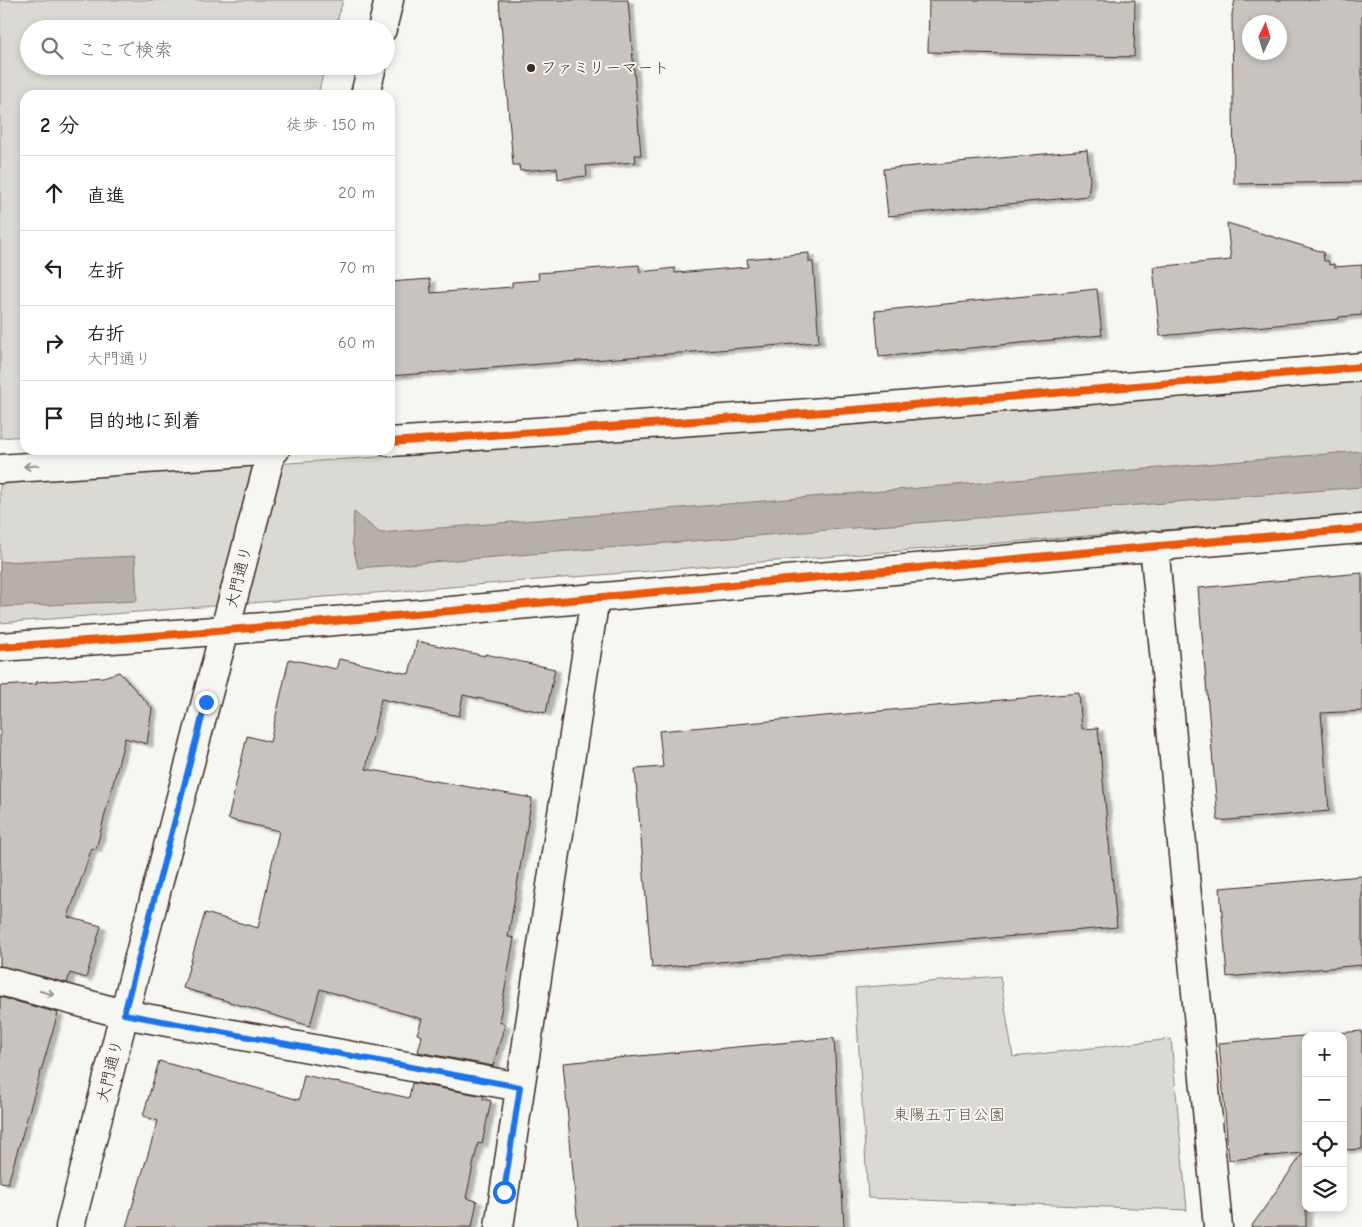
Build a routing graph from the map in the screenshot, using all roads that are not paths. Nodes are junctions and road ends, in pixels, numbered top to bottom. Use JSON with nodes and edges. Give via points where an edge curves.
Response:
{"nodes":[{"id":1,"x":389,"y":0,"type":"edge"},
{"id":2,"x":384,"y":20,"type":"edge"},
{"id":3,"x":370,"y":75,"type":"edge"},
{"id":4,"x":365,"y":90,"type":"edge"},
{"id":5,"x":1362,"y":367,"type":"edge"},
{"id":6,"x":395,"y":442,"type":"edge"},
{"id":7,"x":201,"y":455,"type":"edge"},
{"id":8,"x":271,"y":455,"type":"edge"},
{"id":9,"x":0,"y":469,"type":"edge"},
{"id":10,"x":1362,"y":529,"type":"edge"},
{"id":11,"x":1154,"y":545,"type":"junction"},
{"id":12,"x":595,"y":597,"type":"junction"},
{"id":13,"x":228,"y":620,"type":"junction"},
{"id":14,"x":0,"y":647,"type":"edge"},
{"id":15,"x":0,"y":981,"type":"edge"},
{"id":16,"x":124,"y":1014,"type":"junction"},
{"id":17,"x":520,"y":1087,"type":"junction"},
{"id":18,"x":70,"y":1227,"type":"edge"},
{"id":19,"x":499,"y":1227,"type":"edge"},
{"id":20,"x":1218,"y":1227,"type":"edge"}],
"edges":[{"from":1,"to":2,"type":"street"},
{"from":3,"to":4,"type":"street"},
{"from":5,"to":6,"type":"street","via":[[854,410]]},
{"from":7,"to":9,"type":"street","one_way":true},
{"from":8,"to":13,"type":"street","name":"大門通り"},
{"from":10,"to":11,"type":"street"},
{"from":11,"to":12,"type":"street"},
{"from":11,"to":20,"type":"street"},
{"from":12,"to":13,"type":"street"},
{"from":12,"to":17,"type":"street"},
{"from":13,"to":14,"type":"street"},
{"from":13,"to":16,"type":"street","name":"大門通り"},
{"from":15,"to":16,"type":"street","one_way":true},
{"from":16,"to":17,"type":"street"},
{"from":16,"to":18,"type":"street","name":"大門通り"},
{"from":17,"to":19,"type":"street"}]}
